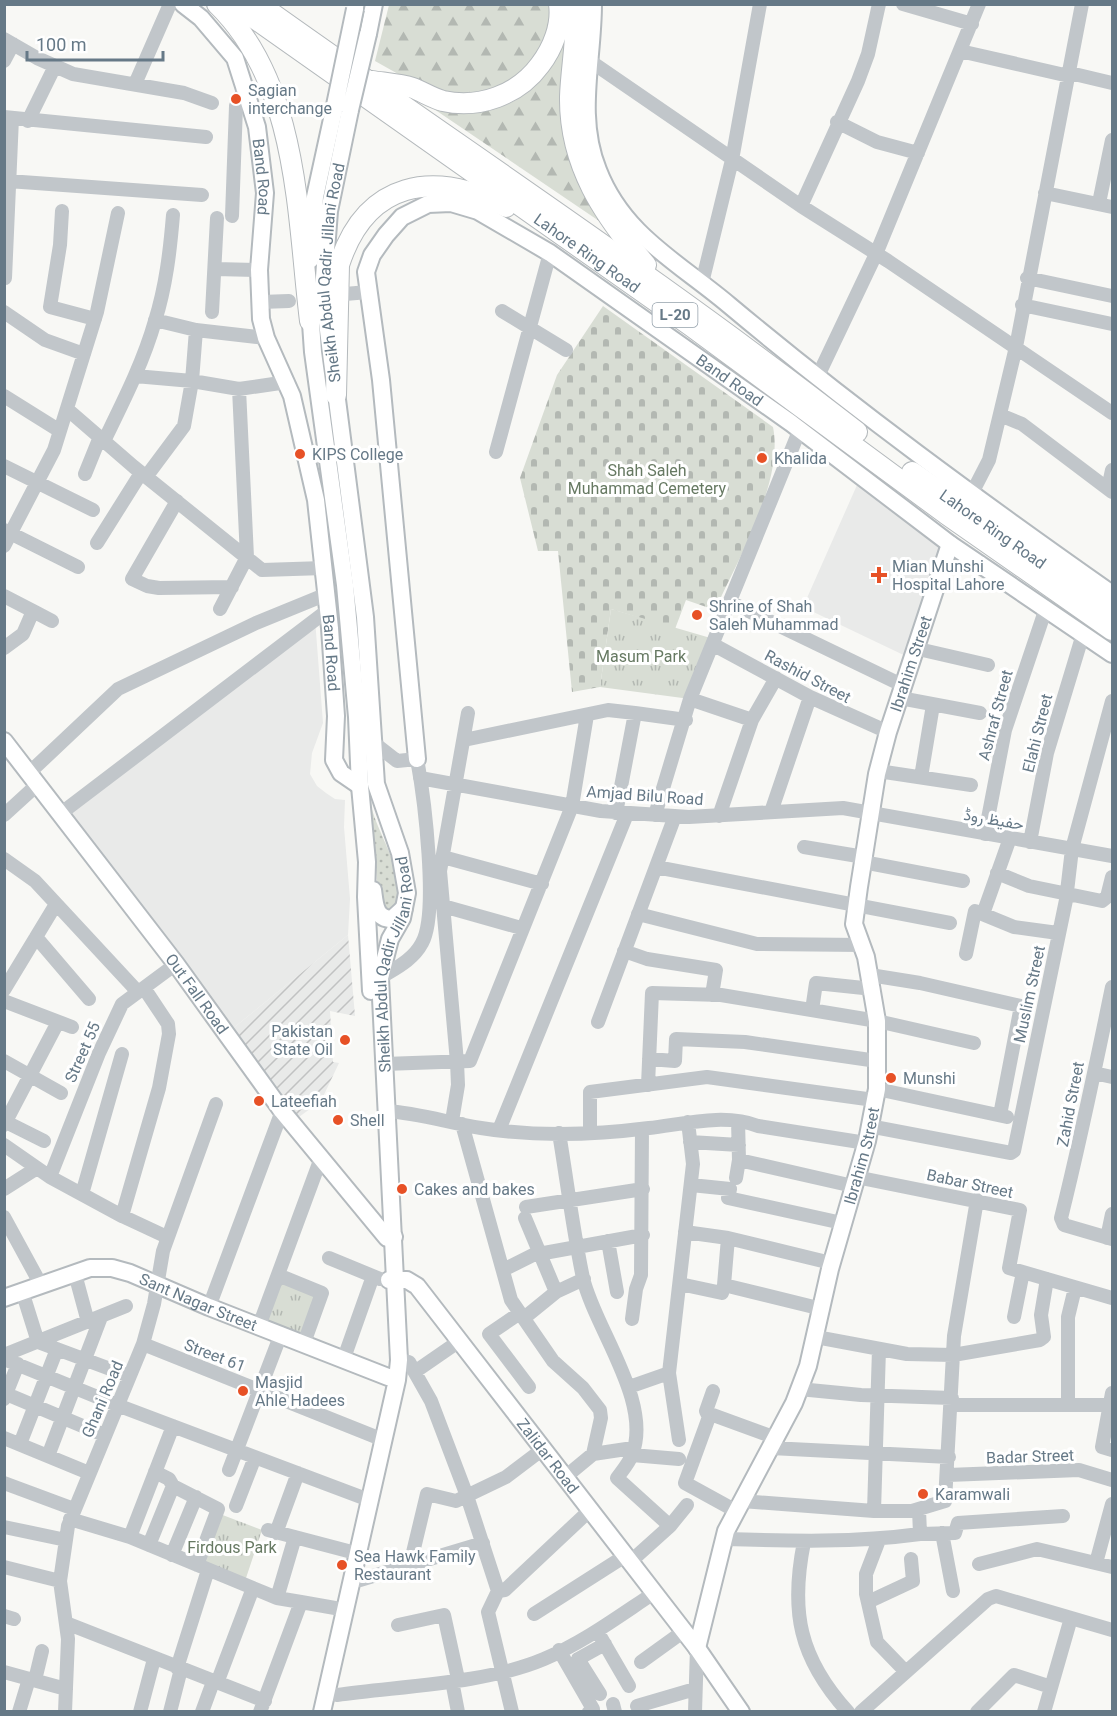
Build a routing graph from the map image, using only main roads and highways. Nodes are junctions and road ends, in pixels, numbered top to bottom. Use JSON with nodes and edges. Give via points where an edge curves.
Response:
{"nodes":[{"id":1,"x":183,"y":4,"type":"edge"},
{"id":2,"x":217,"y":4,"type":"edge"},
{"id":3,"x":234,"y":4,"type":"edge"},
{"id":4,"x":259,"y":4,"type":"edge"},
{"id":5,"x":277,"y":4,"type":"edge"},
{"id":6,"x":374,"y":4,"type":"edge"},
{"id":7,"x":559,"y":4,"type":"edge"},
{"id":8,"x":575,"y":4,"type":"edge"},
{"id":9,"x":593,"y":4,"type":"edge"},
{"id":10,"x":356,"y":7,"type":"edge"},
{"id":11,"x":320,"y":48,"type":"junction"},
{"id":12,"x":367,"y":80,"type":"junction"},
{"id":13,"x":342,"y":110,"type":"junction"},
{"id":14,"x":557,"y":231,"type":"junction"},
{"id":15,"x":666,"y":287,"type":"junction"},
{"id":16,"x":310,"y":321,"type":"junction"},
{"id":17,"x":336,"y":395,"type":"junction"},
{"id":18,"x":950,"y":544,"type":"junction"},
{"id":19,"x":1113,"y":594,"type":"edge"},
{"id":20,"x":1113,"y":612,"type":"edge"},
{"id":21,"x":1113,"y":630,"type":"edge"},
{"id":22,"x":1113,"y":654,"type":"edge"},
{"id":23,"x":4,"y":741,"type":"edge"},
{"id":24,"x":417,"y":759,"type":"road end"},
{"id":25,"x":360,"y":786,"type":"junction"},
{"id":26,"x":367,"y":862,"type":"junction"},
{"id":27,"x":404,"y":908,"type":"junction"},
{"id":28,"x":390,"y":1237,"type":"junction"},
{"id":29,"x":387,"y":1280,"type":"junction"},
{"id":30,"x":4,"y":1298,"type":"edge"},
{"id":31,"x":388,"y":1377,"type":"junction"},
{"id":32,"x":697,"y":1648,"type":"junction"},
{"id":33,"x":312,"y":1712,"type":"edge"},
{"id":34,"x":322,"y":1712,"type":"edge"},
{"id":35,"x":741,"y":1712,"type":"edge"}],
"edges":[{"from":1,"to":25,"type":"main road","name":"Band Road","via":[[218,35],[235,58],[257,127],[266,193],[259,270],[266,338],[287,382],[316,500],[336,716],[334,760],[341,773]]},
{"from":2,"to":16,"type":"highway","via":[[232,18],[268,80],[283,130]]},
{"from":3,"to":14,"type":"highway","name":"Lahore Ring Road","number":"L-20","bridge":true},
{"from":4,"to":11,"type":"highway","name":"Lahore Ring Road","number":"L-20"},
{"from":5,"to":11,"type":"highway"},
{"from":6,"to":13,"type":"main road","bridge":true},
{"from":7,"to":12,"type":"highway","via":[[558,27],[546,57],[535,73],[502,96],[469,103],[444,101],[414,89]]},
{"from":8,"to":15,"type":"highway","via":[[570,99],[584,170],[592,194],[611,223]]},
{"from":9,"to":19,"type":"main road","via":[[585,100],[588,140],[598,171],[618,209],[650,246],[971,495]]},
{"from":10,"to":13,"type":"main road","bridge":true},
{"from":11,"to":12,"type":"highway","name":"Lahore Ring Road","number":"L-20","bridge":true},
{"from":12,"to":15,"type":"highway","name":"Lahore Ring Road","number":"L-20"},
{"from":13,"to":16,"type":"main road","name":"Sheikh Abdul Qadir Jillani Road","via":[[315,197]]},
{"from":13,"to":17,"type":"main road","name":"Sheikh Abdul Qadir Jillani Road","via":[[323,264],[326,329]]},
{"from":14,"to":17,"type":"highway","via":[[453,186],[413,187],[372,208],[345,246],[339,265]]},
{"from":14,"to":21,"type":"highway","name":"Lahore Ring Road","number":"L-20","via":[[946,514]]},
{"from":15,"to":20,"type":"highway","name":"Lahore Ring Road","number":"L-20","via":[[860,435]]},
{"from":16,"to":25,"type":"main road","name":"Sheikh Abdul Qadir Jillani Road","via":[[345,585]]},
{"from":17,"to":27,"type":"main road","name":"Sheikh Abdul Qadir Jillani Road","via":[[365,617],[380,801],[404,867]]},
{"from":18,"to":22,"type":"main road","name":"Band Road"},
{"from":18,"to":24,"type":"main road","name":"Band Road","via":[[800,429],[550,253],[478,211],[452,203],[428,204],[402,217],[377,248],[366,272],[380,370]]},
{"from":18,"to":32,"type":"main road","name":"Ibrahim Street","via":[[888,732],[863,860],[855,924],[877,1021],[876,1094],[866,1143],[799,1389],[724,1539]]},
{"from":23,"to":28,"type":"main road","name":"Out Fall Road","via":[[176,964],[282,1111]]},
{"from":25,"to":26,"type":"main road","name":"Sheikh Abdul Qadir Jillani Road"},
{"from":26,"to":27,"type":"main road","via":[[380,916],[392,919]]},
{"from":26,"to":28,"type":"main road","name":"Sheikh Abdul Qadir Jillani Road","via":[[366,917]]},
{"from":27,"to":28,"type":"main road","name":"Sheikh Abdul Qadir Jillani Road","via":[[390,939],[380,978]]},
{"from":28,"to":29,"type":"main road","name":"Sheikh Abdul Qadir Jillani Road"},
{"from":29,"to":31,"type":"main road","name":"Sheikh Abdul Qadir Jillani Road","via":[[391,1345]]},
{"from":29,"to":32,"type":"main road","name":"Zalidar Road","via":[[407,1280],[417,1286]]},
{"from":29,"to":34,"type":"main road","name":"Sheikh Abdul Qadir Jillani Road","via":[[399,1360]]},
{"from":30,"to":31,"type":"main road","name":"Sant Nagar Street","via":[[90,1268],[112,1268]]},
{"from":31,"to":33,"type":"main road","name":"Sheikh Abdul Qadir Jillani Road"},
{"from":32,"to":35,"type":"main road","name":"Zalidar Road"}]}
